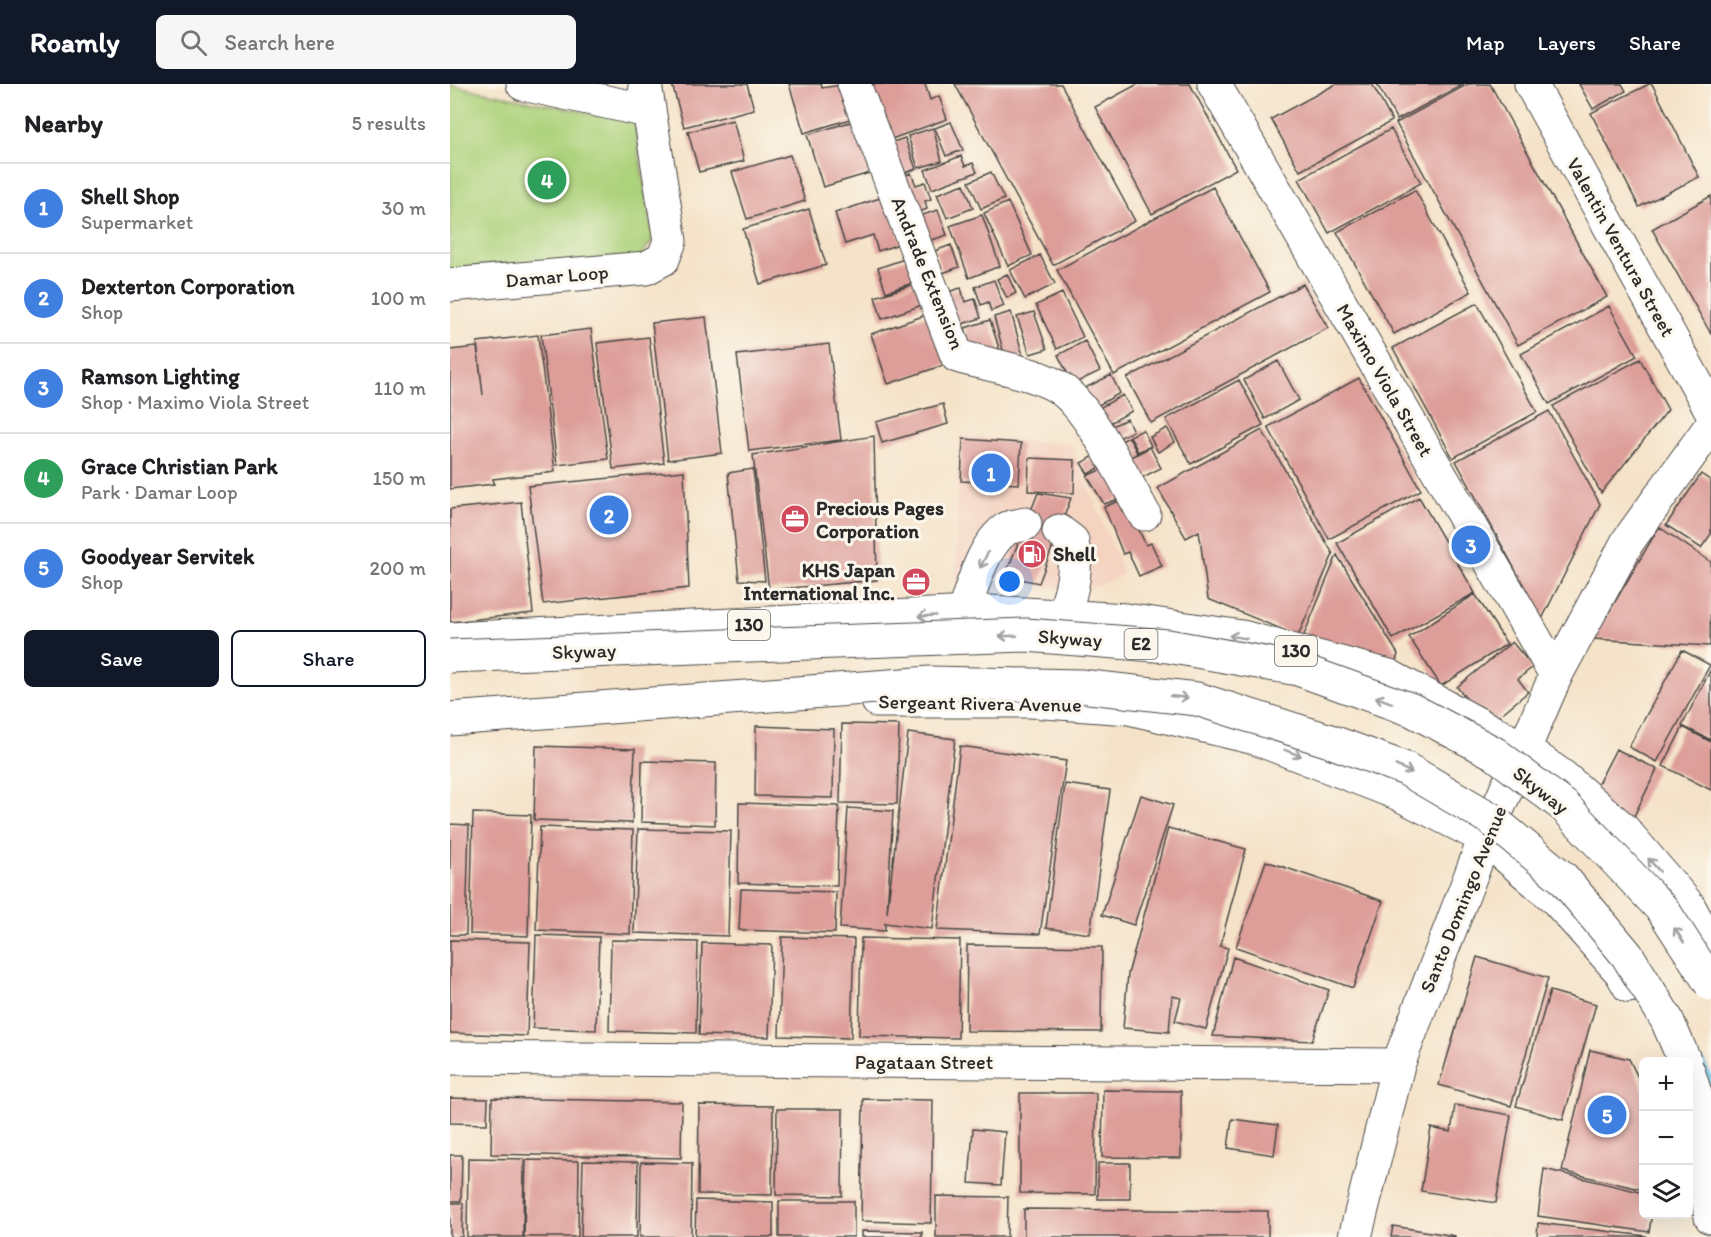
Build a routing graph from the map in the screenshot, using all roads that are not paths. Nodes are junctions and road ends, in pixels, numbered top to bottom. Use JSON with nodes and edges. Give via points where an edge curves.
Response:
{"nodes":[{"id":1,"x":523,"y":84,"type":"edge"},
{"id":2,"x":854,"y":84,"type":"edge"},
{"id":3,"x":1214,"y":84,"type":"edge"},
{"id":4,"x":1531,"y":84,"type":"edge"},
{"id":5,"x":646,"y":97,"type":"edge"},
{"id":6,"x":450,"y":285,"type":"edge"},
{"id":7,"x":1711,"y":410,"type":"edge"},
{"id":8,"x":1711,"y":426,"type":"edge"},
{"id":9,"x":1144,"y":513,"type":"dead end"},
{"id":10,"x":1025,"y":524,"type":"dead end"},
{"id":11,"x":1059,"y":531,"type":"dead end"},
{"id":12,"x":963,"y":614,"type":"junction"},
{"id":13,"x":1064,"y":615,"type":"junction"},
{"id":14,"x":450,"y":639,"type":"edge"},
{"id":15,"x":450,"y":656,"type":"edge"},
{"id":16,"x":1556,"y":675,"type":"junction"},
{"id":17,"x":591,"y":708,"type":"junction"},
{"id":18,"x":450,"y":712,"type":"edge"},
{"id":19,"x":450,"y":719,"type":"edge"},
{"id":20,"x":1524,"y":749,"type":"junction"},
{"id":21,"x":1485,"y":838,"type":"junction"},
{"id":22,"x":1711,"y":946,"type":"edge"},
{"id":23,"x":1711,"y":984,"type":"edge"},
{"id":24,"x":1666,"y":1057,"type":"edge"},
{"id":25,"x":1683,"y":1057,"type":"edge"},
{"id":26,"x":450,"y":1058,"type":"edge"},
{"id":27,"x":1398,"y":1065,"type":"junction"},
{"id":28,"x":1693,"y":1084,"type":"edge"},
{"id":29,"x":1690,"y":1111,"type":"edge"},
{"id":30,"x":1711,"y":1144,"type":"edge"},
{"id":31,"x":1711,"y":1217,"type":"edge"},
{"id":32,"x":1355,"y":1237,"type":"edge"}],
"edges":[{"from":1,"to":5,"type":"main road"},
{"from":2,"to":9,"type":"main road","name":"Andrade Extension","via":[[957,356],[1027,374],[1066,392]]},
{"from":3,"to":16,"type":"main road","name":"Maximo Viola Street"},
{"from":4,"to":7,"type":"main road","name":"Valentin Ventura Street"},
{"from":5,"to":6,"type":"main road","name":"Damar Loop","via":[[670,241],[663,259],[646,268]]},
{"from":8,"to":16,"type":"main road","name":"Santo Domingo Avenue","via":[[1628,541]]},
{"from":10,"to":12,"type":"main road","one_way":true,"via":[[1007,528],[995,541]]},
{"from":11,"to":13,"type":"main road","via":[[1072,542],[1076,558],[1075,578]]},
{"from":12,"to":13,"type":"main road","number":"130"},
{"from":12,"to":14,"type":"main road","number":"130","one_way":true},
{"from":20,"to":13,"type":"main road","number":"130","one_way":true,"via":[[1389,676],[1242,637]]},
{"from":23,"to":15,"type":"main road","name":"Skyway","number":"E2","one_way":true,"bridge":true,"via":[[1663,910],[1564,806],[1494,753],[1412,710],[1298,669],[1168,646],[1026,635]]},
{"from":16,"to":20,"type":"main road","name":"Santo Domingo Avenue"},
{"from":17,"to":18,"type":"main road","name":"Sergeant Rivera Avenue"},
{"from":17,"to":19,"type":"main road","bridge":true},
{"from":17,"to":21,"type":"main road","name":"Sergeant Rivera Avenue","one_way":true,"via":[[942,700],[1129,708],[1255,738],[1397,794]]},
{"from":17,"to":25,"type":"main road","one_way":true,"bridge":true,"via":[[930,682],[1080,686],[1197,699],[1327,740],[1406,769],[1491,819],[1563,878],[1627,955],[1667,1020]]},
{"from":20,"to":21,"type":"main road","name":"Santo Domingo Avenue"},
{"from":22,"to":20,"type":"main road","number":"130","one_way":true,"via":[[1688,904],[1623,829]]},
{"from":21,"to":24,"type":"main road","name":"Sergeant Rivera Avenue","via":[[1555,898],[1621,972]]},
{"from":21,"to":27,"type":"main road","name":"Santo Domingo Avenue"},
{"from":26,"to":27,"type":"main road","name":"Pagataan Street"},
{"from":27,"to":32,"type":"main road","name":"Santo Domingo Avenue"},
{"from":28,"to":30,"type":"main road"},
{"from":29,"to":31,"type":"main road","via":[[1697,1130]]}]}
